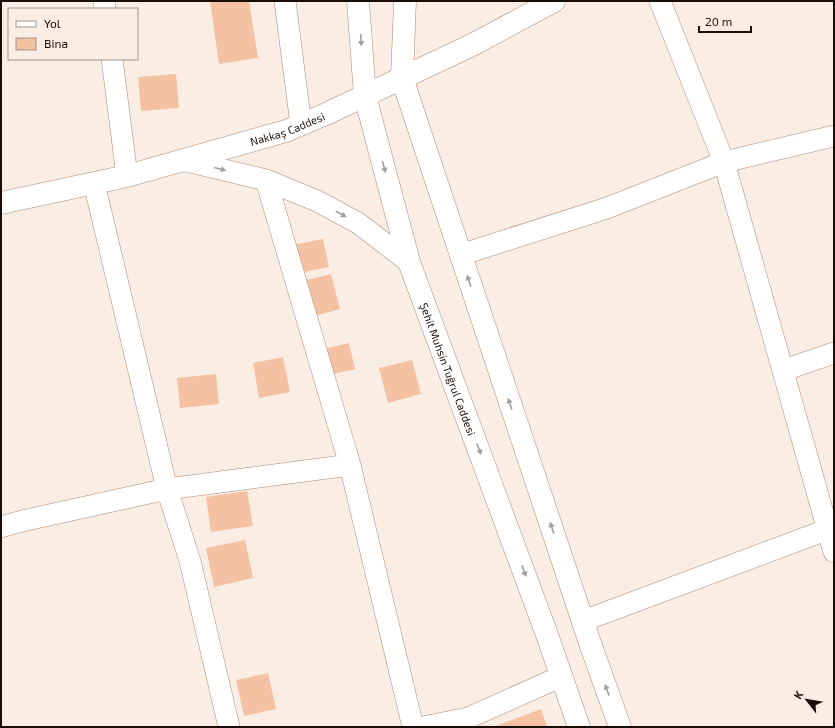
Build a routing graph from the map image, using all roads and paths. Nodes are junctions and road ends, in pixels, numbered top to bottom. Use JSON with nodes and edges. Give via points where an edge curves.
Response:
{"nodes":[{"id":1,"x":286,"y":1,"type":"edge"},
{"id":2,"x":358,"y":1,"type":"edge"},
{"id":3,"x":405,"y":1,"type":"edge"},
{"id":4,"x":660,"y":1,"type":"edge"},
{"id":5,"x":545,"y":4,"type":"edge"},
{"id":6,"x":112,"y":60,"type":"edge"},
{"id":7,"x":402,"y":78,"type":"junction"},
{"id":8,"x":365,"y":96,"type":"junction"},
{"id":9,"x":301,"y":125,"type":"junction"},
{"id":10,"x":834,"y":136,"type":"edge"},
{"id":11,"x":182,"y":160,"type":"junction"},
{"id":12,"x":724,"y":162,"type":"junction"},
{"id":13,"x":127,"y":176,"type":"junction"},
{"id":14,"x":266,"y":180,"type":"junction"},
{"id":15,"x":94,"y":183,"type":"junction"},
{"id":16,"x":1,"y":203,"type":"edge"},
{"id":17,"x":460,"y":255,"type":"junction"},
{"id":18,"x":409,"y":262,"type":"junction"},
{"id":19,"x":834,"y":353,"type":"edge"},
{"id":20,"x":784,"y":370,"type":"junction"},
{"id":21,"x":350,"y":465,"type":"junction"},
{"id":22,"x":167,"y":489,"type":"junction"},
{"id":23,"x":1,"y":527,"type":"edge"},
{"id":24,"x":831,"y":528,"type":"edge"},
{"id":25,"x":834,"y":552,"type":"edge"},
{"id":26,"x":583,"y":621,"type":"junction"},
{"id":27,"x":562,"y":676,"type":"junction"},
{"id":28,"x":229,"y":727,"type":"edge"},
{"id":29,"x":413,"y":727,"type":"edge"},
{"id":30,"x":423,"y":727,"type":"edge"},
{"id":31,"x":579,"y":727,"type":"edge"},
{"id":32,"x":620,"y":727,"type":"edge"}],
"edges":[{"from":1,"to":9,"type":"street"},
{"from":2,"to":8,"type":"main road","name":"Şehit Muhsin Tuğrul Caddesi","one_way":true},
{"from":3,"to":7,"type":"main road"},
{"from":4,"to":12,"type":"street"},
{"from":5,"to":7,"type":"main road","name":"Nakkaş Caddesi","via":[[474,44]]},
{"from":6,"to":13,"type":"street"},
{"from":7,"to":8,"type":"main road","name":"Nakkaş Caddesi"},
{"from":7,"to":17,"type":"main road"},
{"from":8,"to":9,"type":"main road","name":"Nakkaş Caddesi"},
{"from":8,"to":18,"type":"main road","name":"Şehit Muhsin Tuğrul Caddesi","one_way":true},
{"from":9,"to":11,"type":"main road","name":"Nakkaş Caddesi"},
{"from":10,"to":12,"type":"street"},
{"from":11,"to":13,"type":"main road","name":"Nakkaş Caddesi"},
{"from":11,"to":14,"type":"street","one_way":true},
{"from":12,"to":17,"type":"street","via":[[607,208]]},
{"from":12,"to":20,"type":"street"},
{"from":13,"to":15,"type":"main road","name":"Nakkaş Caddesi"},
{"from":14,"to":18,"type":"street","one_way":true,"via":[[317,201],[358,223]]},
{"from":14,"to":21,"type":"street"},
{"from":15,"to":16,"type":"main road","name":"Nakkaş Caddesi"},
{"from":15,"to":22,"type":"street"},
{"from":26,"to":17,"type":"main road","one_way":true},
{"from":18,"to":27,"type":"main road","name":"Şehit Muhsin Tuğrul Caddesi","one_way":true},
{"from":19,"to":20,"type":"street"},
{"from":20,"to":24,"type":"street"},
{"from":21,"to":22,"type":"street"},
{"from":21,"to":29,"type":"street"},
{"from":22,"to":23,"type":"street"},
{"from":22,"to":28,"type":"street","via":[[190,561]]},
{"from":24,"to":25,"type":"street"},
{"from":24,"to":26,"type":"street"},
{"from":32,"to":26,"type":"main road","one_way":true},
{"from":27,"to":30,"type":"street","via":[[468,718]]},
{"from":27,"to":31,"type":"main road","name":"Şehit Muhsin Tuğrul Caddesi"}]}
